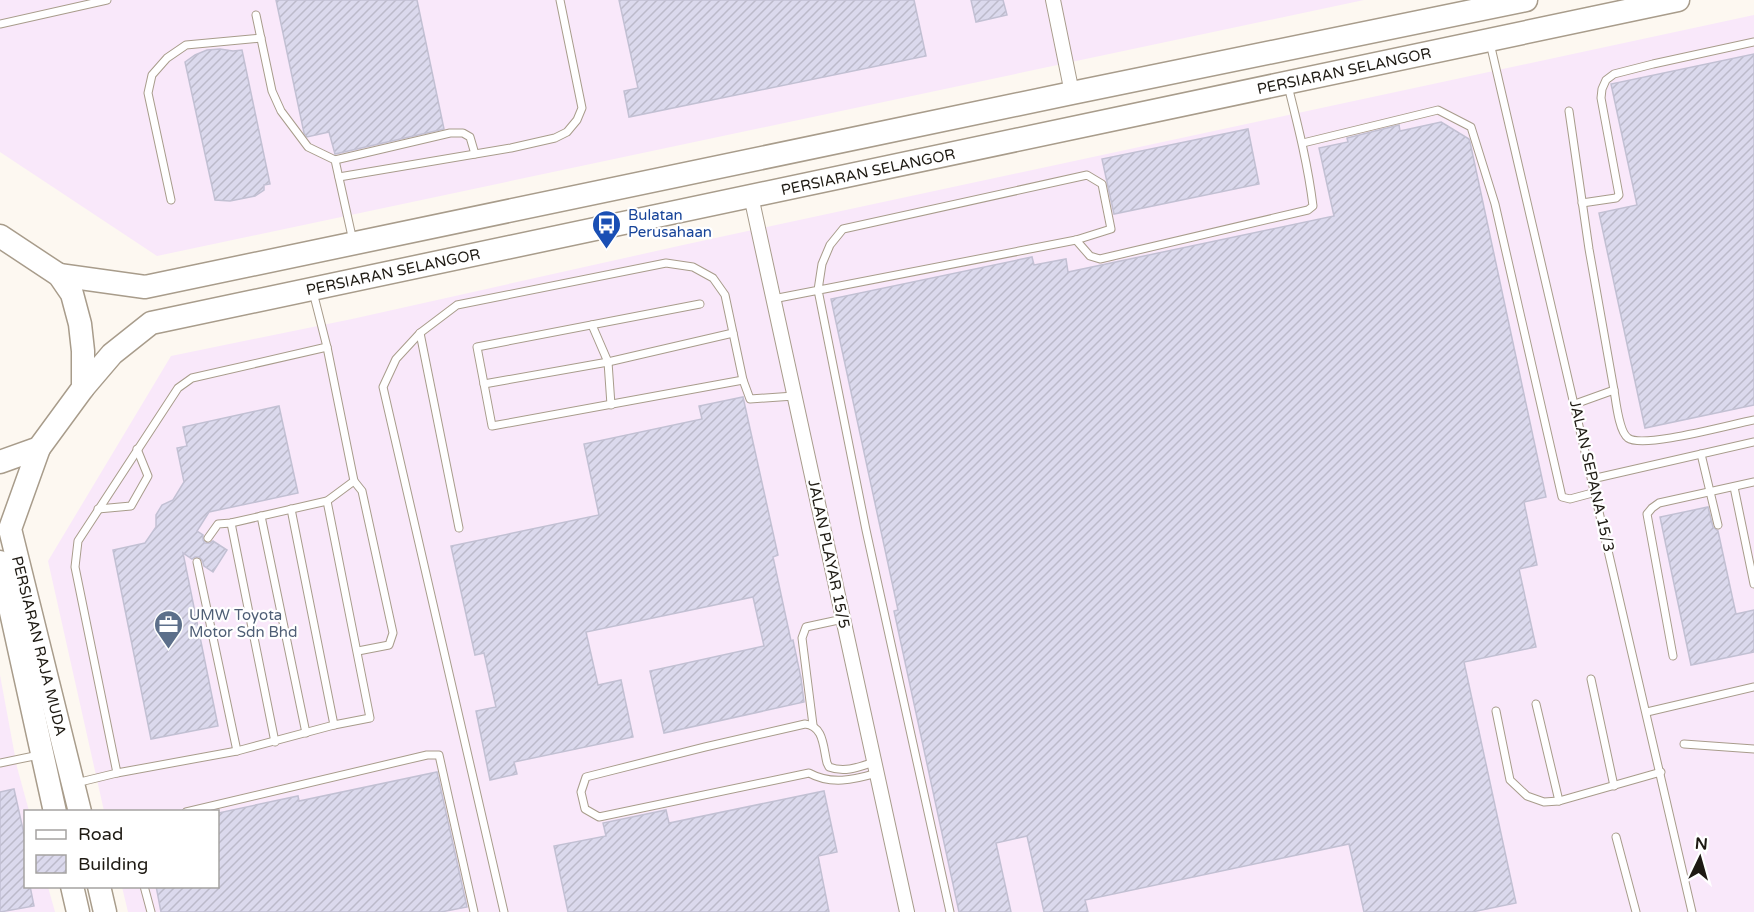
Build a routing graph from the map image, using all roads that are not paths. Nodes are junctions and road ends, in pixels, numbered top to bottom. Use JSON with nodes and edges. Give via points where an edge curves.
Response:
{"nodes":[{"id":1,"x":107,"y":0,"type":"edge"},
{"id":2,"x":560,"y":0,"type":"edge"},
{"id":3,"x":1053,"y":0,"type":"edge"},
{"id":4,"x":1526,"y":0,"type":"edge"},
{"id":5,"x":1678,"y":0,"type":"edge"},
{"id":6,"x":256,"y":15,"type":"dead end"},
{"id":7,"x":0,"y":24,"type":"edge"},
{"id":8,"x":261,"y":38,"type":"junction"},
{"id":9,"x":1490,"y":41,"type":"junction"},
{"id":10,"x":1754,"y":42,"type":"edge"},
{"id":11,"x":1287,"y":83,"type":"junction"},
{"id":12,"x":1072,"y":93,"type":"junction"},
{"id":13,"x":1569,"y":111,"type":"dead end"},
{"id":14,"x":1303,"y":143,"type":"junction"},
{"id":15,"x":475,"y":154,"type":"junction"},
{"id":16,"x":335,"y":160,"type":"junction"},
{"id":17,"x":339,"y":177,"type":"junction"},
{"id":18,"x":751,"y":196,"type":"junction"},
{"id":19,"x":171,"y":200,"type":"dead end"},
{"id":20,"x":1582,"y":203,"type":"junction"},
{"id":21,"x":0,"y":236,"type":"edge"},
{"id":22,"x":1076,"y":240,"type":"junction"},
{"id":23,"x":353,"y":244,"type":"junction"},
{"id":24,"x":59,"y":275,"type":"junction"},
{"id":25,"x":312,"y":289,"type":"junction"},
{"id":26,"x":818,"y":290,"type":"junction"},
{"id":27,"x":773,"y":299,"type":"junction"},
{"id":28,"x":700,"y":304,"type":"dead end"},
{"id":29,"x":592,"y":325,"type":"junction"},
{"id":30,"x":420,"y":333,"type":"junction"},
{"id":31,"x":733,"y":333,"type":"junction"},
{"id":32,"x":327,"y":347,"type":"junction"},
{"id":33,"x":608,"y":362,"type":"junction"},
{"id":34,"x":743,"y":381,"type":"junction"},
{"id":35,"x":484,"y":384,"type":"junction"},
{"id":36,"x":83,"y":388,"type":"junction"},
{"id":37,"x":1614,"y":390,"type":"junction"},
{"id":38,"x":794,"y":396,"type":"junction"},
{"id":39,"x":1575,"y":404,"type":"junction"},
{"id":40,"x":611,"y":405,"type":"junction"},
{"id":41,"x":1754,"y":420,"type":"edge"},
{"id":42,"x":1754,"y":442,"type":"edge"},
{"id":43,"x":39,"y":448,"type":"junction"},
{"id":44,"x":136,"y":449,"type":"junction"},
{"id":45,"x":1701,"y":454,"type":"junction"},
{"id":46,"x":0,"y":462,"type":"edge"},
{"id":47,"x":1592,"y":478,"type":"junction"},
{"id":48,"x":354,"y":481,"type":"junction"},
{"id":49,"x":1754,"y":482,"type":"edge"},
{"id":50,"x":1734,"y":487,"type":"junction"},
{"id":51,"x":1596,"y":492,"type":"junction"},
{"id":52,"x":1710,"y":492,"type":"junction"},
{"id":53,"x":327,"y":501,"type":"junction"},
{"id":54,"x":98,"y":509,"type":"junction"},
{"id":55,"x":291,"y":509,"type":"junction"},
{"id":56,"x":261,"y":516,"type":"junction"},
{"id":57,"x":231,"y":523,"type":"junction"},
{"id":58,"x":1718,"y":525,"type":"dead end"},
{"id":59,"x":459,"y":528,"type":"dead end"},
{"id":60,"x":208,"y":538,"type":"dead end"},
{"id":61,"x":196,"y":561,"type":"dead end"},
{"id":62,"x":0,"y":562,"type":"edge"},
{"id":63,"x":1754,"y":584,"type":"edge"},
{"id":64,"x":843,"y":619,"type":"junction"},
{"id":65,"x":358,"y":651,"type":"junction"},
{"id":66,"x":1673,"y":656,"type":"dead end"},
{"id":67,"x":1591,"y":679,"type":"dead end"},
{"id":68,"x":1754,"y":687,"type":"edge"},
{"id":69,"x":1536,"y":704,"type":"dead end"},
{"id":70,"x":1496,"y":711,"type":"dead end"},
{"id":71,"x":1647,"y":712,"type":"junction"},
{"id":72,"x":334,"y":725,"type":"junction"},
{"id":73,"x":813,"y":725,"type":"junction"},
{"id":74,"x":306,"y":733,"type":"junction"},
{"id":75,"x":275,"y":742,"type":"junction"},
{"id":76,"x":1684,"y":744,"type":"dead end"},
{"id":77,"x":1754,"y":749,"type":"edge"},
{"id":78,"x":237,"y":751,"type":"junction"},
{"id":79,"x":43,"y":754,"type":"junction"},
{"id":80,"x":0,"y":763,"type":"edge"},
{"id":81,"x":875,"y":768,"type":"junction"},
{"id":82,"x":1661,"y":772,"type":"junction"},
{"id":83,"x":117,"y":773,"type":"junction"},
{"id":84,"x":73,"y":783,"type":"junction"},
{"id":85,"x":1614,"y":786,"type":"junction"},
{"id":86,"x":1559,"y":801,"type":"junction"},
{"id":87,"x":55,"y":810,"type":"edge"},
{"id":88,"x":80,"y":810,"type":"edge"},
{"id":89,"x":194,"y":810,"type":"edge"},
{"id":90,"x":1616,"y":837,"type":"dead end"},
{"id":91,"x":72,"y":888,"type":"edge"},
{"id":92,"x":99,"y":888,"type":"edge"},
{"id":93,"x":145,"y":888,"type":"edge"},
{"id":94,"x":78,"y":912,"type":"edge"},
{"id":95,"x":105,"y":912,"type":"edge"},
{"id":96,"x":151,"y":912,"type":"edge"},
{"id":97,"x":474,"y":912,"type":"edge"},
{"id":98,"x":504,"y":912,"type":"edge"},
{"id":99,"x":907,"y":912,"type":"edge"},
{"id":100,"x":951,"y":912,"type":"edge"},
{"id":101,"x":1636,"y":912,"type":"edge"},
{"id":102,"x":1692,"y":912,"type":"edge"}],
"edges":[{"from":1,"to":7,"type":"lane"},
{"from":2,"to":15,"type":"lane","via":[[582,108],[577,120],[555,138]]},
{"from":3,"to":12,"type":"street"},
{"from":4,"to":12,"type":"main road"},
{"from":5,"to":9,"type":"main road","name":"PERSIARAN SELANGOR"},
{"from":6,"to":8,"type":"lane"},
{"from":8,"to":16,"type":"lane","via":[[272,91],[281,111],[309,147]]},
{"from":8,"to":19,"type":"lane","via":[[186,45],[152,75],[147,93]]},
{"from":9,"to":11,"type":"main road","name":"PERSIARAN SELANGOR"},
{"from":9,"to":39,"type":"lane","name":"JALAN SEPANA 15/3"},
{"from":10,"to":20,"type":"lane","via":[[1614,74],[1606,80],[1601,98],[1619,195]]},
{"from":11,"to":14,"type":"lane"},
{"from":11,"to":18,"type":"main road","name":"PERSIARAN SELANGOR"},
{"from":12,"to":23,"type":"main road"},
{"from":13,"to":20,"type":"lane"},
{"from":14,"to":22,"type":"lane","via":[[1312,206],[1308,210],[1100,259],[1090,256]]},
{"from":14,"to":51,"type":"lane","via":[[1438,110],[1471,127],[1495,204],[1563,497],[1570,499]]},
{"from":15,"to":16,"type":"lane","via":[[470,137],[450,133]]},
{"from":15,"to":17,"type":"lane"},
{"from":16,"to":17,"type":"lane"},
{"from":17,"to":23,"type":"lane"},
{"from":18,"to":25,"type":"main road","name":"PERSIARAN SELANGOR"},
{"from":18,"to":27,"type":"street","name":"JALAN PLAYAR 15/5"},
{"from":20,"to":37,"type":"lane"},
{"from":21,"to":24,"type":"main road"},
{"from":22,"to":26,"type":"lane"},
{"from":22,"to":26,"type":"lane","via":[[1111,229],[1102,184],[1088,175],[843,229],[822,264]]},
{"from":23,"to":24,"type":"main road","via":[[145,287]]},
{"from":24,"to":36,"type":"main road","via":[[72,294],[80,324]]},
{"from":25,"to":32,"type":"lane"},
{"from":25,"to":36,"type":"main road","name":"PERSIARAN SELANGOR","via":[[151,323],[112,354]]},
{"from":26,"to":27,"type":"lane"},
{"from":26,"to":100,"type":"lane","via":[[866,530]]},
{"from":27,"to":38,"type":"street","name":"JALAN PLAYAR 15/5"},
{"from":28,"to":29,"type":"lane"},
{"from":29,"to":33,"type":"lane"},
{"from":29,"to":35,"type":"lane","via":[[477,347]]},
{"from":30,"to":31,"type":"lane","via":[[458,305],[666,263],[693,267],[713,278],[725,295]]},
{"from":30,"to":59,"type":"lane"},
{"from":30,"to":98,"type":"lane","via":[[396,359],[383,387]]},
{"from":31,"to":33,"type":"lane"},
{"from":31,"to":34,"type":"lane"},
{"from":32,"to":44,"type":"lane","via":[[192,378],[178,388]]},
{"from":32,"to":48,"type":"lane"},
{"from":33,"to":35,"type":"lane"},
{"from":33,"to":40,"type":"lane"},
{"from":34,"to":38,"type":"lane","via":[[750,399]]},
{"from":34,"to":40,"type":"lane"},
{"from":35,"to":40,"type":"lane","via":[[492,426]]},
{"from":36,"to":43,"type":"main road"},
{"from":37,"to":39,"type":"lane"},
{"from":37,"to":41,"type":"lane","via":[[1623,433],[1637,442]]},
{"from":38,"to":64,"type":"street","name":"JALAN PLAYAR 15/5"},
{"from":39,"to":47,"type":"lane","name":"JALAN SEPANA 15/3"},
{"from":42,"to":45,"type":"lane"},
{"from":43,"to":46,"type":"main road"},
{"from":43,"to":84,"type":"main road","name":"PERSIARAN RAJA MUDA","via":[[10,529]]},
{"from":44,"to":54,"type":"lane"},
{"from":44,"to":54,"type":"lane","via":[[148,476],[130,506]]},
{"from":45,"to":47,"type":"lane"},
{"from":45,"to":52,"type":"lane"},
{"from":47,"to":51,"type":"lane","name":"JALAN SEPANA 15/3"},
{"from":48,"to":53,"type":"lane"},
{"from":48,"to":65,"type":"lane","via":[[362,491],[393,633],[388,645]]},
{"from":49,"to":50,"type":"lane"},
{"from":50,"to":52,"type":"lane"},
{"from":50,"to":63,"type":"lane"},
{"from":51,"to":71,"type":"lane","name":"JALAN SEPANA 15/3"},
{"from":52,"to":58,"type":"lane"},
{"from":52,"to":66,"type":"lane","via":[[1659,503],[1647,514]]},
{"from":53,"to":55,"type":"lane"},
{"from":53,"to":65,"type":"lane"},
{"from":54,"to":83,"type":"lane","via":[[78,541],[75,567]]},
{"from":55,"to":56,"type":"lane"},
{"from":55,"to":72,"type":"lane"},
{"from":56,"to":57,"type":"lane"},
{"from":56,"to":74,"type":"lane"},
{"from":57,"to":60,"type":"lane","via":[[218,525]]},
{"from":57,"to":75,"type":"lane"},
{"from":61,"to":78,"type":"lane"},
{"from":62,"to":79,"type":"main road","name":"PERSIARAN RAJA MUDA"},
{"from":64,"to":73,"type":"lane","via":[[806,627],[802,638]]},
{"from":64,"to":81,"type":"street","name":"JALAN PLAYAR 15/5"},
{"from":65,"to":72,"type":"lane","via":[[370,718]]},
{"from":67,"to":85,"type":"lane"},
{"from":68,"to":71,"type":"lane"},
{"from":69,"to":86,"type":"lane"},
{"from":70,"to":86,"type":"lane","via":[[1510,780],[1527,796],[1544,802]]},
{"from":71,"to":82,"type":"lane","name":"JALAN SEPANA 15/3"},
{"from":72,"to":74,"type":"lane"},
{"from":73,"to":81,"type":"lane","via":[[820,732],[829,767]]},
{"from":73,"to":81,"type":"lane","via":[[586,777],[581,792],[585,809],[599,817],[809,773],[850,781]]},
{"from":74,"to":75,"type":"lane"},
{"from":75,"to":78,"type":"lane"},
{"from":76,"to":77,"type":"lane"},
{"from":78,"to":83,"type":"lane"},
{"from":79,"to":80,"type":"lane"},
{"from":79,"to":87,"type":"main road","name":"PERSIARAN RAJA MUDA"},
{"from":81,"to":99,"type":"street","name":"JALAN PLAYAR 15/5"},
{"from":82,"to":85,"type":"lane"},
{"from":82,"to":102,"type":"lane","name":"JALAN SEPANA 15/3"},
{"from":83,"to":84,"type":"lane"},
{"from":84,"to":88,"type":"main road","name":"PERSIARAN RAJA MUDA"},
{"from":85,"to":86,"type":"lane"},
{"from":89,"to":97,"type":"lane","via":[[439,755]]},
{"from":90,"to":101,"type":"lane"},
{"from":91,"to":94,"type":"main road"},
{"from":92,"to":95,"type":"main road"},
{"from":93,"to":96,"type":"lane"}]}
